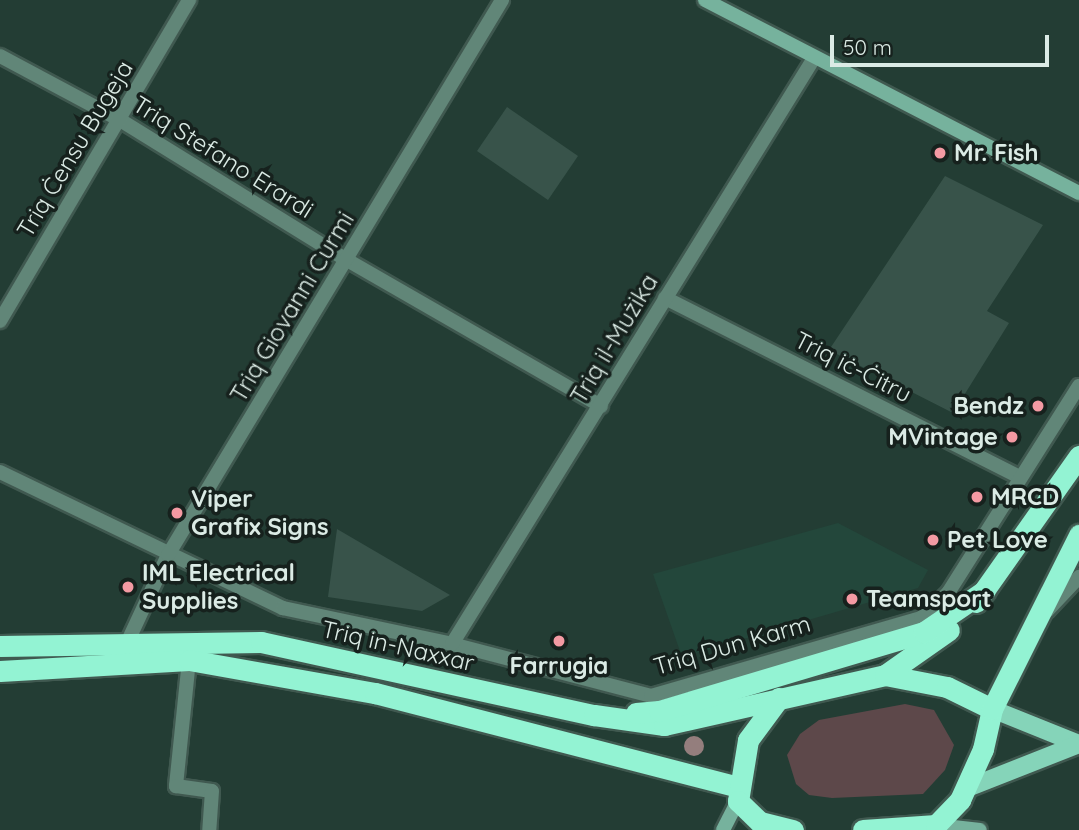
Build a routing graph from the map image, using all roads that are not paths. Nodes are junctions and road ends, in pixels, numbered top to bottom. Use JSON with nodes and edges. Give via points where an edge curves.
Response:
{"nodes":[{"id":1,"x":189,"y":0,"type":"edge"},
{"id":2,"x":502,"y":0,"type":"edge"},
{"id":3,"x":705,"y":0,"type":"edge"},
{"id":4,"x":0,"y":56,"type":"edge"},
{"id":5,"x":814,"y":58,"type":"junction"},
{"id":6,"x":120,"y":120,"type":"junction"},
{"id":7,"x":1079,"y":193,"type":"edge"},
{"id":8,"x":347,"y":260,"type":"junction"},
{"id":9,"x":665,"y":298,"type":"junction"},
{"id":10,"x":0,"y":321,"type":"edge"},
{"id":11,"x":1079,"y":386,"type":"edge"},
{"id":12,"x":601,"y":406,"type":"junction"},
{"id":13,"x":1079,"y":456,"type":"edge"},
{"id":14,"x":0,"y":471,"type":"edge"},
{"id":15,"x":1020,"y":477,"type":"junction"},
{"id":16,"x":1079,"y":535,"type":"edge"},
{"id":17,"x":168,"y":555,"type":"junction"},
{"id":18,"x":1079,"y":577,"type":"edge"},
{"id":19,"x":984,"y":591,"type":"junction"},
{"id":20,"x":1036,"y":623,"type":"junction"},
{"id":21,"x":128,"y":641,"type":"junction"},
{"id":22,"x":452,"y":643,"type":"junction"},
{"id":23,"x":0,"y":646,"type":"edge"},
{"id":24,"x":188,"y":660,"type":"junction"},
{"id":25,"x":0,"y":671,"type":"edge"},
{"id":26,"x":884,"y":675,"type":"junction"},
{"id":27,"x":779,"y":698,"type":"junction"},
{"id":28,"x":992,"y":709,"type":"junction"},
{"id":29,"x":594,"y":715,"type":"junction"},
{"id":30,"x":1079,"y":744,"type":"edge"},
{"id":31,"x":965,"y":789,"type":"junction"},
{"id":32,"x":738,"y":794,"type":"junction"},
{"id":33,"x":936,"y":825,"type":"junction"},
{"id":34,"x":209,"y":830,"type":"edge"},
{"id":35,"x":723,"y":830,"type":"edge"},
{"id":36,"x":793,"y":830,"type":"edge"},
{"id":37,"x":863,"y":830,"type":"edge"},
{"id":38,"x":980,"y":830,"type":"edge"}],
"edges":[{"from":1,"to":6,"type":"street","name":"Triq Ċensu Bugeja"},
{"from":2,"to":8,"type":"street","name":"Triq Giovanni Curmi"},
{"from":3,"to":5,"type":"street"},
{"from":4,"to":6,"type":"street","name":"Triq Stefano Erardi"},
{"from":5,"to":7,"type":"street"},
{"from":5,"to":9,"type":"street","name":"Triq il-Mużika"},
{"from":6,"to":8,"type":"street","name":"Triq Stefano Erardi"},
{"from":6,"to":10,"type":"street","name":"Triq Ċensu Bugeja"},
{"from":8,"to":12,"type":"street","name":"Triq Stefano Erardi"},
{"from":8,"to":17,"type":"street","name":"Triq Giovanni Curmi"},
{"from":9,"to":12,"type":"street","name":"Triq il-Mużika"},
{"from":9,"to":15,"type":"street","name":"Triq iċ-Ċitru"},
{"from":11,"to":15,"type":"street","name":"Triq Dun Karm"},
{"from":12,"to":22,"type":"street","name":"Triq il-Mużika"},
{"from":13,"to":19,"type":"highway"},
{"from":14,"to":17,"type":"street","name":"Triq Dun Karm"},
{"from":15,"to":22,"type":"street","name":"Triq Dun Karm","via":[[948,593],[921,618],[651,696]]},
{"from":16,"to":20,"type":"highway"},
{"from":17,"to":21,"type":"street","name":"Triq Giovanni Curmi"},
{"from":17,"to":22,"type":"street","name":"Triq Dun Karm","via":[[283,608]]},
{"from":18,"to":20,"type":"street"},
{"from":19,"to":26,"type":"highway","via":[[943,635]]},
{"from":19,"to":29,"type":"highway","via":[[924,632],[659,711]]},
{"from":20,"to":28,"type":"highway"},
{"from":21,"to":23,"type":"highway","name":"Triq in-Naxxar"},
{"from":21,"to":29,"type":"highway","name":"Triq in-Naxxar","via":[[261,642]]},
{"from":24,"to":25,"type":"highway","name":"Triq in-Naxxar"},
{"from":24,"to":32,"type":"highway","name":"Triq in-Naxxar","via":[[375,693]]},
{"from":24,"to":34,"type":"street","via":[[176,786],[212,791]]},
{"from":26,"to":27,"type":"highway","name":"Triq in-Naxxar"},
{"from":26,"to":28,"type":"highway","name":"Triq in-Naxxar","via":[[947,687]]},
{"from":27,"to":29,"type":"highway","name":"Triq in-Naxxar","via":[[664,725]]},
{"from":27,"to":32,"type":"highway","via":[[748,740]]},
{"from":28,"to":30,"type":"main road","name":"Triq in-Naxxar"},
{"from":28,"to":31,"type":"highway","name":"Triq in-Naxxar","via":[[983,749]]},
{"from":30,"to":31,"type":"main road","name":"Triq in-Naxxar"},
{"from":31,"to":33,"type":"highway","name":"Triq in-Naxxar"},
{"from":32,"to":35,"type":"street"},
{"from":32,"to":36,"type":"highway","name":"Triq in-Naxxar","via":[[760,822]]},
{"from":33,"to":37,"type":"highway"},
{"from":33,"to":38,"type":"street"}]}
